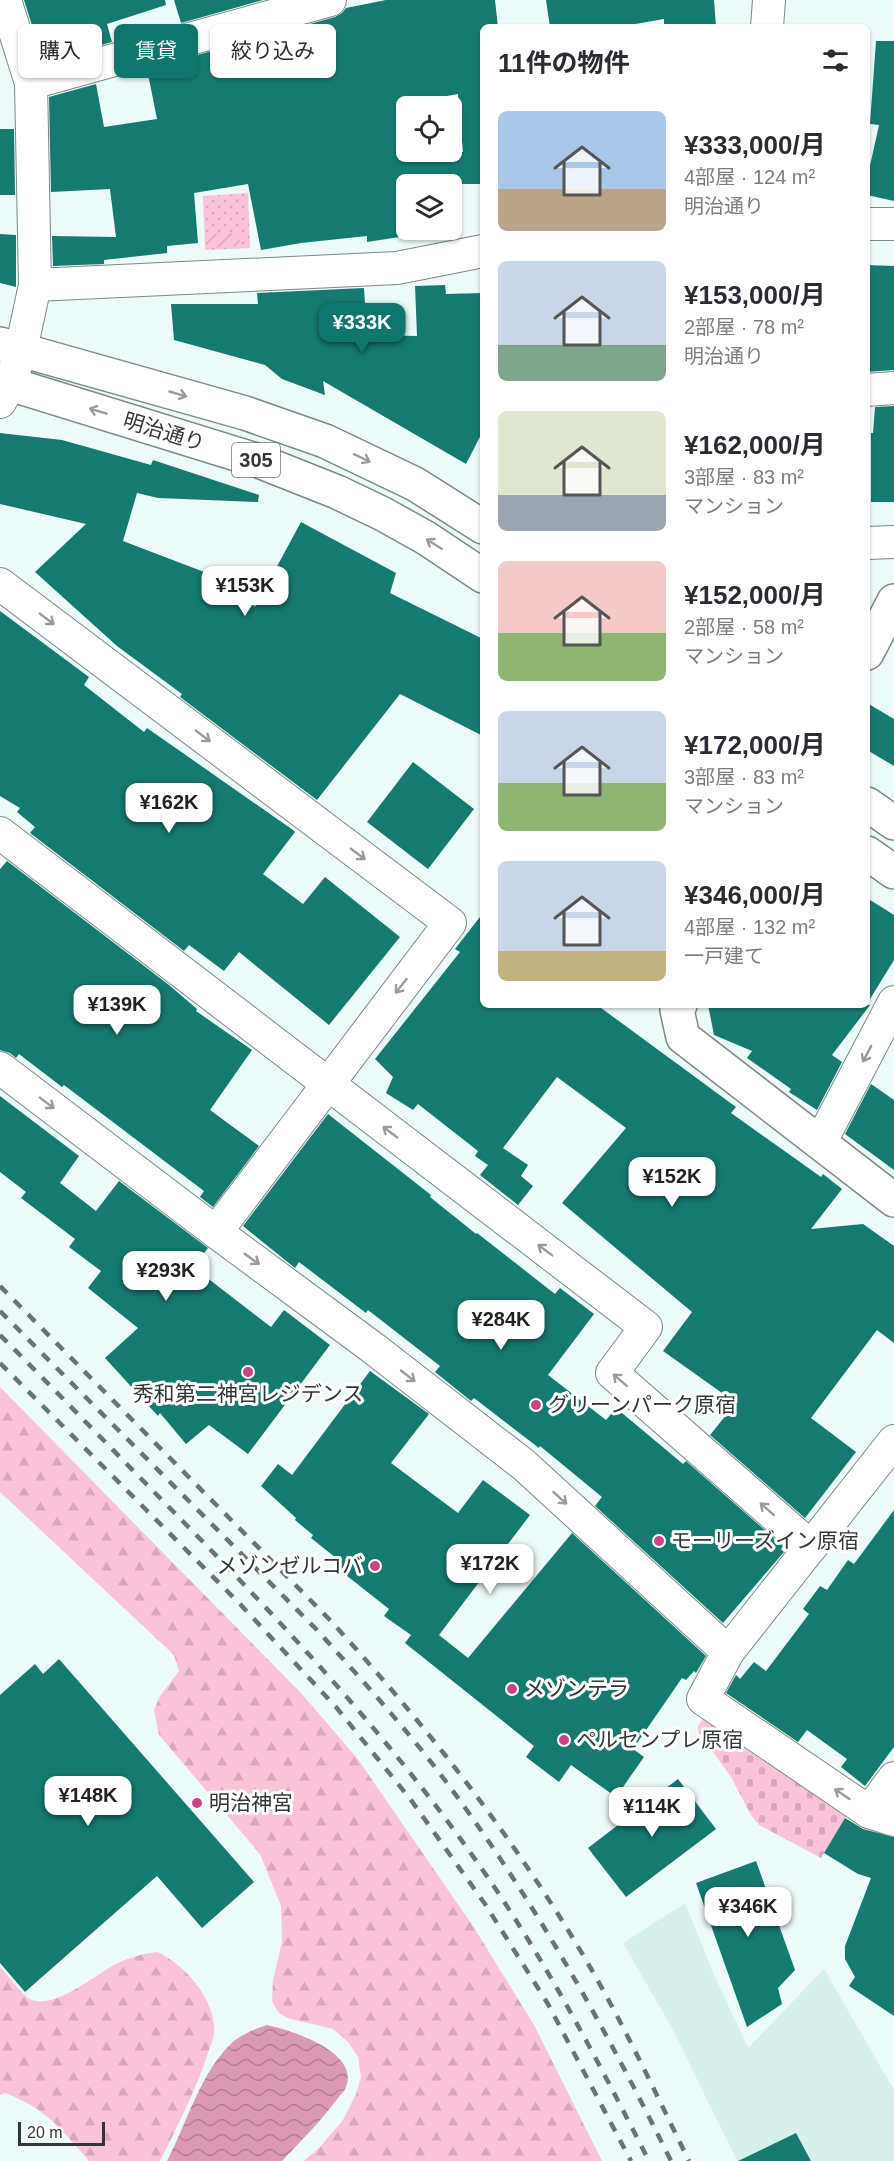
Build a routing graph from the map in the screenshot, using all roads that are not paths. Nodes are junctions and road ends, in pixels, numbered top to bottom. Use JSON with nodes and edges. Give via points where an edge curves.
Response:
{"nodes":[{"id":1,"x":5,"y":0,"type":"edge"},
{"id":2,"x":330,"y":0,"type":"edge"},
{"id":3,"x":769,"y":0,"type":"edge"},
{"id":4,"x":767,"y":24,"type":"edge"},
{"id":5,"x":31,"y":82,"type":"junction"},
{"id":6,"x":870,"y":224,"type":"edge"},
{"id":7,"x":894,"y":224,"type":"edge"},
{"id":8,"x":480,"y":252,"type":"edge"},
{"id":9,"x":35,"y":285,"type":"junction"},
{"id":10,"x":10,"y":347,"type":"edge"},
{"id":11,"x":894,"y":388,"type":"edge"},
{"id":12,"x":3,"y":389,"type":"edge"},
{"id":13,"x":870,"y":390,"type":"edge"},
{"id":14,"x":480,"y":525,"type":"edge"},
{"id":15,"x":894,"y":542,"type":"edge"},
{"id":16,"x":870,"y":543,"type":"edge"},
{"id":17,"x":480,"y":574,"type":"edge"},
{"id":18,"x":0,"y":584,"type":"edge"},
{"id":19,"x":894,"y":601,"type":"edge"},
{"id":20,"x":870,"y":647,"type":"edge"},
{"id":21,"x":870,"y":806,"type":"edge"},
{"id":22,"x":894,"y":823,"type":"edge"},
{"id":23,"x":0,"y":833,"type":"edge"},
{"id":24,"x":870,"y":855,"type":"edge"},
{"id":25,"x":894,"y":872,"type":"edge"},
{"id":26,"x":894,"y":1002,"type":"edge"},
{"id":27,"x":678,"y":1008,"type":"edge"},
{"id":28,"x":0,"y":1068,"type":"edge"},
{"id":29,"x":326,"y":1084,"type":"junction"},
{"id":30,"x":820,"y":1143,"type":"junction"},
{"id":31,"x":894,"y":1200,"type":"edge"},
{"id":32,"x":216,"y":1232,"type":"junction"},
{"id":33,"x":894,"y":1441,"type":"edge"},
{"id":34,"x":811,"y":1547,"type":"junction"},
{"id":35,"x":728,"y":1652,"type":"junction"},
{"id":36,"x":894,"y":1778,"type":"edge"},
{"id":37,"x":882,"y":1816,"type":"edge"}],
"edges":[{"from":1,"to":5,"type":"street"},
{"from":2,"to":5,"type":"street"},
{"from":3,"to":4,"type":"street"},
{"from":5,"to":9,"type":"street"},
{"from":6,"to":7,"type":"street"},
{"from":8,"to":9,"type":"street","via":[[397,268]]},
{"from":9,"to":10,"type":"street"},
{"from":10,"to":12,"type":"street"},
{"from":10,"to":14,"type":"main road","name":"明治通り","number":"305","one_way":true,"via":[[245,413],[326,441],[415,484]]},
{"from":11,"to":13,"type":"street"},
{"from":17,"to":12,"type":"main road","name":"明治通り","number":"305","one_way":true,"via":[[417,533],[337,492],[259,460]]},
{"from":15,"to":16,"type":"street"},
{"from":18,"to":29,"type":"street","one_way":true,"via":[[450,922]]},
{"from":19,"to":20,"type":"main road"},
{"from":21,"to":22,"type":"main road"},
{"from":23,"to":29,"type":"street"},
{"from":24,"to":25,"type":"main road"},
{"from":26,"to":30,"type":"street","one_way":true},
{"from":27,"to":30,"type":"main road","via":[[682,1037]]},
{"from":28,"to":32,"type":"street","one_way":true},
{"from":29,"to":32,"type":"street"},
{"from":34,"to":29,"type":"street","one_way":true,"via":[[612,1373],[646,1327]]},
{"from":30,"to":31,"type":"main road"},
{"from":32,"to":35,"type":"street","one_way":true,"via":[[524,1465]]},
{"from":33,"to":34,"type":"street"},
{"from":34,"to":35,"type":"street"},
{"from":37,"to":35,"type":"street","one_way":true,"via":[[703,1699]]},
{"from":36,"to":37,"type":"street"}]}
